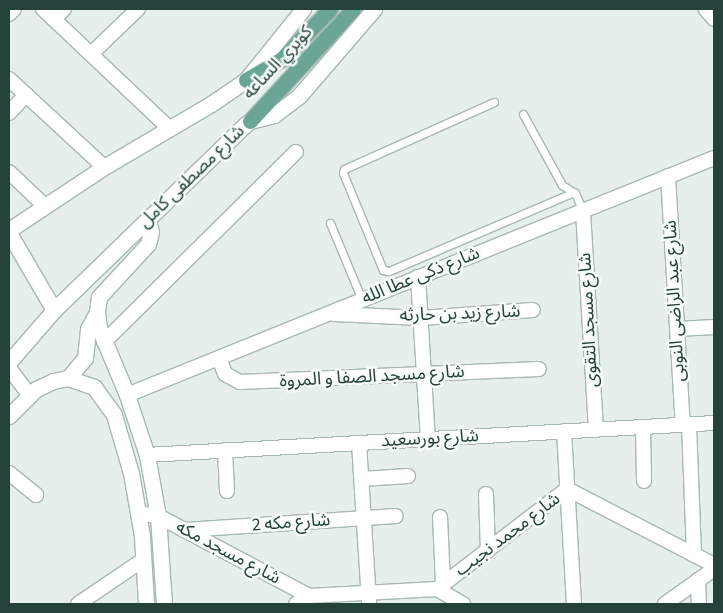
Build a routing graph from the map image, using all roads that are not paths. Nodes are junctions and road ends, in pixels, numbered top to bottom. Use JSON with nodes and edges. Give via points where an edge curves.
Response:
{"nodes":[{"id":1,"x":14,"y":9,"type":"edge"},
{"id":2,"x":43,"y":9,"type":"edge"},
{"id":3,"x":138,"y":9,"type":"edge"},
{"id":4,"x":304,"y":9,"type":"edge"},
{"id":5,"x":330,"y":9,"type":"edge"},
{"id":6,"x":353,"y":9,"type":"edge"},
{"id":7,"x":374,"y":9,"type":"edge"},
{"id":8,"x":706,"y":9,"type":"edge"},
{"id":9,"x":9,"y":14,"type":"edge"},
{"id":10,"x":59,"y":14,"type":"edge"},
{"id":11,"x":714,"y":18,"type":"edge"},
{"id":12,"x":91,"y":54,"type":"junction"},
{"id":13,"x":9,"y":79,"type":"edge"},
{"id":14,"x":246,"y":80,"type":"junction"},
{"id":15,"x":26,"y":95,"type":"junction"},
{"id":16,"x":494,"y":102,"type":"dead end"},
{"id":17,"x":9,"y":113,"type":"edge"},
{"id":18,"x":523,"y":114,"type":"dead end"},
{"id":19,"x":250,"y":121,"type":"junction"},
{"id":20,"x":169,"y":128,"type":"junction"},
{"id":21,"x":296,"y":152,"type":"dead end"},
{"id":22,"x":714,"y":158,"type":"edge"},
{"id":23,"x":104,"y":166,"type":"junction"},
{"id":24,"x":9,"y":172,"type":"edge"},
{"id":25,"x":668,"y":176,"type":"junction"},
{"id":26,"x":574,"y":192,"type":"junction"},
{"id":27,"x":45,"y":206,"type":"junction"},
{"id":28,"x":583,"y":211,"type":"junction"},
{"id":29,"x":148,"y":220,"type":"junction"},
{"id":30,"x":330,"y":223,"type":"dead end"},
{"id":31,"x":9,"y":232,"type":"edge"},
{"id":32,"x":418,"y":278,"type":"junction"},
{"id":33,"x":362,"y":300,"type":"junction"},
{"id":34,"x":54,"y":310,"type":"junction"},
{"id":35,"x":533,"y":310,"type":"dead end"},
{"id":36,"x":97,"y":312,"type":"junction"},
{"id":37,"x":328,"y":314,"type":"junction"},
{"id":38,"x":421,"y":318,"type":"junction"},
{"id":39,"x":714,"y":327,"type":"edge"},
{"id":40,"x":677,"y":329,"type":"junction"},
{"id":41,"x":104,"y":342,"type":"junction"},
{"id":42,"x":219,"y":358,"type":"junction"},
{"id":43,"x":9,"y":362,"type":"edge"},
{"id":44,"x":9,"y":368,"type":"edge"},
{"id":45,"x":538,"y":368,"type":"dead end"},
{"id":46,"x":424,"y":374,"type":"junction"},
{"id":47,"x":68,"y":378,"type":"junction"},
{"id":48,"x":30,"y":394,"type":"junction"},
{"id":49,"x":127,"y":394,"type":"junction"},
{"id":50,"x":9,"y":416,"type":"edge"},
{"id":51,"x":714,"y":423,"type":"edge"},
{"id":52,"x":686,"y":424,"type":"junction"},
{"id":53,"x":643,"y":427,"type":"junction"},
{"id":54,"x":596,"y":430,"type":"junction"},
{"id":55,"x":564,"y":431,"type":"junction"},
{"id":56,"x":428,"y":439,"type":"junction"},
{"id":57,"x":360,"y":443,"type":"junction"},
{"id":58,"x":225,"y":450,"type":"junction"},
{"id":59,"x":146,"y":455,"type":"junction"},
{"id":60,"x":9,"y":473,"type":"edge"},
{"id":61,"x":408,"y":476,"type":"dead end"},
{"id":62,"x":362,"y":479,"type":"junction"},
{"id":63,"x":644,"y":481,"type":"dead end"},
{"id":64,"x":567,"y":489,"type":"junction"},
{"id":65,"x":227,"y":491,"type":"dead end"},
{"id":66,"x":486,"y":494,"type":"dead end"},
{"id":67,"x":36,"y":495,"type":"dead end"},
{"id":68,"x":138,"y":513,"type":"junction"},
{"id":69,"x":158,"y":516,"type":"junction"},
{"id":70,"x":396,"y":516,"type":"dead end"},
{"id":71,"x":440,"y":517,"type":"dead end"},
{"id":72,"x":364,"y":519,"type":"junction"},
{"id":73,"x":185,"y":530,"type":"junction"},
{"id":74,"x":488,"y":550,"type":"junction"},
{"id":75,"x":694,"y":555,"type":"junction"},
{"id":76,"x":143,"y":560,"type":"junction"},
{"id":77,"x":714,"y":567,"type":"edge"},
{"id":78,"x":698,"y":580,"type":"junction"},
{"id":79,"x":444,"y":594,"type":"edge"},
{"id":80,"x":309,"y":596,"type":"junction"},
{"id":81,"x":369,"y":598,"type":"edge"},
{"id":82,"x":80,"y":604,"type":"edge"},
{"id":83,"x":146,"y":604,"type":"edge"},
{"id":84,"x":164,"y":604,"type":"edge"},
{"id":85,"x":296,"y":604,"type":"edge"},
{"id":86,"x":463,"y":604,"type":"edge"},
{"id":87,"x":574,"y":604,"type":"edge"},
{"id":88,"x":666,"y":604,"type":"edge"},
{"id":89,"x":699,"y":604,"type":"edge"}],
"edges":[{"from":1,"to":9,"type":"street"},
{"from":2,"to":10,"type":"street"},
{"from":3,"to":12,"type":"street"},
{"from":4,"to":14,"type":"main road"},
{"from":5,"to":14,"type":"main road","name":"كوبري الساعه","via":[[282,59]]},
{"from":6,"to":19,"type":"main road","name":"كوبري الساعه"},
{"from":7,"to":19,"type":"main road","name":"شارع مصطفى كامل","via":[[299,96],[274,115]]},
{"from":8,"to":11,"type":"main road"},
{"from":10,"to":12,"type":"street"},
{"from":12,"to":20,"type":"street"},
{"from":13,"to":15,"type":"street"},
{"from":14,"to":20,"type":"main road"},
{"from":15,"to":17,"type":"street"},
{"from":15,"to":23,"type":"street"},
{"from":16,"to":26,"type":"lane","via":[[344,169],[383,270],[388,271]]},
{"from":18,"to":26,"type":"lane","via":[[562,185]]},
{"from":19,"to":29,"type":"main road","name":"شارع مصطفى كامل"},
{"from":20,"to":23,"type":"main road"},
{"from":21,"to":41,"type":"street"},
{"from":22,"to":25,"type":"street","name":"شارع ذكى عطا الله"},
{"from":23,"to":27,"type":"main road"},
{"from":24,"to":27,"type":"street"},
{"from":25,"to":28,"type":"street","name":"شارع ذكى عطا الله"},
{"from":25,"to":40,"type":"street","name":"شارع عبد الراضى النوبى"},
{"from":26,"to":28,"type":"lane"},
{"from":27,"to":31,"type":"main road"},
{"from":28,"to":32,"type":"street","name":"شارع ذكى عطا الله"},
{"from":28,"to":54,"type":"street","name":"شارع مسجد التقوى"},
{"from":29,"to":34,"type":"main road","name":"شارع مصطفى كامل"},
{"from":29,"to":36,"type":"main road","via":[[151,232],[148,244],[99,297]]},
{"from":30,"to":33,"type":"lane"},
{"from":31,"to":34,"type":"main road"},
{"from":32,"to":33,"type":"street","name":"شارع ذكى عطا الله"},
{"from":32,"to":38,"type":"street"},
{"from":33,"to":37,"type":"street","name":"شارع ذكى عطا الله"},
{"from":34,"to":43,"type":"main road"},
{"from":35,"to":38,"type":"street","name":"شارع زيد بن حارثه"},
{"from":36,"to":41,"type":"main road"},
{"from":36,"to":47,"type":"main road","via":[[88,329],[85,358]]},
{"from":37,"to":38,"type":"street","name":"شارع زيد بن حارثه"},
{"from":37,"to":42,"type":"street","name":"شارع ذكى عطا الله"},
{"from":38,"to":46,"type":"street"},
{"from":39,"to":40,"type":"street"},
{"from":40,"to":52,"type":"street","name":"شارع عبد الراضى النوبى"},
{"from":41,"to":49,"type":"main road"},
{"from":42,"to":46,"type":"street","name":"شارع مسجد الصفا و المروة","via":[[225,374],[240,382]]},
{"from":42,"to":49,"type":"street","name":"شارع ذكى عطا الله"},
{"from":44,"to":48,"type":"street"},
{"from":45,"to":46,"type":"street","name":"شارع مسجد الصفا و المروة"},
{"from":46,"to":56,"type":"street"},
{"from":47,"to":48,"type":"main road","via":[[54,381]]},
{"from":47,"to":68,"type":"main road","via":[[94,386],[114,415],[131,473]]},
{"from":48,"to":50,"type":"main road"},
{"from":49,"to":59,"type":"main road"},
{"from":51,"to":52,"type":"street","name":"شارع بورسعيد"},
{"from":52,"to":53,"type":"street","name":"شارع بورسعيد"},
{"from":52,"to":75,"type":"street","name":"شارع عبد الراضى النوبى"},
{"from":53,"to":54,"type":"street","name":"شارع بورسعيد"},
{"from":53,"to":63,"type":"street"},
{"from":54,"to":55,"type":"street","name":"شارع بورسعيد"},
{"from":55,"to":56,"type":"street","name":"شارع بورسعيد"},
{"from":55,"to":64,"type":"street"},
{"from":56,"to":57,"type":"street","name":"شارع بورسعيد"},
{"from":57,"to":58,"type":"street","name":"شارع بورسعيد"},
{"from":57,"to":62,"type":"street"},
{"from":58,"to":59,"type":"street","name":"شارع بورسعيد"},
{"from":58,"to":65,"type":"street"},
{"from":59,"to":69,"type":"main road"},
{"from":60,"to":67,"type":"street"},
{"from":61,"to":62,"type":"street"},
{"from":62,"to":72,"type":"street"},
{"from":64,"to":74,"type":"street","name":"شارع محمد نجيب"},
{"from":64,"to":75,"type":"street","name":"شارع محمد نجيب"},
{"from":64,"to":87,"type":"street"},
{"from":66,"to":74,"type":"street"},
{"from":68,"to":69,"type":"street","name":"شارع مسجد مكه"},
{"from":68,"to":76,"type":"main road"},
{"from":69,"to":73,"type":"street","name":"شارع مسجد مكه"},
{"from":69,"to":84,"type":"main road"},
{"from":70,"to":72,"type":"street","name":"شارع مكه 2"},
{"from":71,"to":79,"type":"street"},
{"from":72,"to":73,"type":"street","name":"شارع مكه 2"},
{"from":72,"to":81,"type":"street"},
{"from":73,"to":80,"type":"street","name":"شارع مسجد مكه"},
{"from":74,"to":79,"type":"street","name":"شارع محمد نجيب"},
{"from":75,"to":77,"type":"street","name":"شارع محمد نجيب"},
{"from":76,"to":82,"type":"street"},
{"from":76,"to":83,"type":"main road"},
{"from":77,"to":78,"type":"street"},
{"from":78,"to":88,"type":"street"},
{"from":78,"to":89,"type":"street"},
{"from":79,"to":81,"type":"street"},
{"from":79,"to":86,"type":"street"},
{"from":80,"to":81,"type":"street"},
{"from":80,"to":85,"type":"street"}]}
